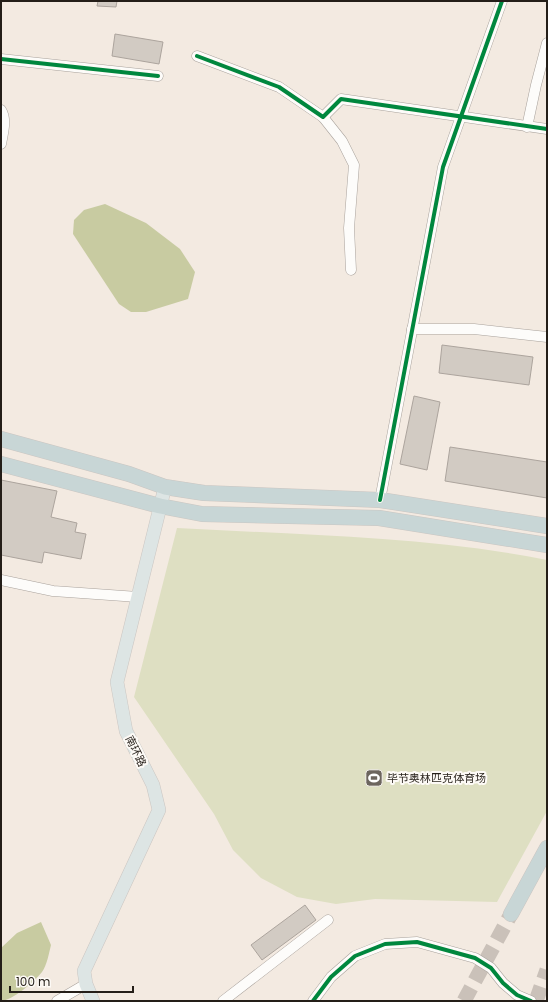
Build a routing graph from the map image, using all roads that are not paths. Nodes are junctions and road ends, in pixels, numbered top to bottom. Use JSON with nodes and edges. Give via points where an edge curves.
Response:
{"nodes":[{"id":1,"x":502,"y":1,"type":"edge"},
{"id":2,"x":547,"y":43,"type":"edge"},
{"id":3,"x":197,"y":56,"type":"dead end"},
{"id":4,"x":1,"y":59,"type":"edge"},
{"id":5,"x":158,"y":76,"type":"dead end"},
{"id":6,"x":1,"y":110,"type":"edge"},
{"id":7,"x":323,"y":117,"type":"junction"},
{"id":8,"x":461,"y":118,"type":"junction"},
{"id":9,"x":527,"y":127,"type":"junction"},
{"id":10,"x":547,"y":130,"type":"edge"},
{"id":11,"x":1,"y":144,"type":"edge"},
{"id":12,"x":351,"y":270,"type":"dead end"},
{"id":13,"x":412,"y":329,"type":"junction"},
{"id":14,"x":547,"y":337,"type":"edge"},
{"id":15,"x":1,"y":438,"type":"edge"},
{"id":16,"x":1,"y":464,"type":"edge"},
{"id":17,"x":165,"y":487,"type":"junction"},
{"id":18,"x":380,"y":500,"type":"junction"},
{"id":19,"x":160,"y":506,"type":"junction"},
{"id":20,"x":547,"y":526,"type":"edge"},
{"id":21,"x":547,"y":545,"type":"edge"},
{"id":22,"x":1,"y":580,"type":"edge"},
{"id":23,"x":138,"y":597,"type":"junction"},
{"id":24,"x":547,"y":848,"type":"edge"},
{"id":25,"x":511,"y":914,"type":"tunnel mouth"},
{"id":26,"x":328,"y":920,"type":"dead end"},
{"id":27,"x":86,"y":984,"type":"junction"},
{"id":28,"x":58,"y":1001,"type":"edge"},
{"id":29,"x":93,"y":1001,"type":"edge"},
{"id":30,"x":223,"y":1001,"type":"edge"},
{"id":31,"x":313,"y":1001,"type":"edge"},
{"id":32,"x":530,"y":1001,"type":"edge"}],
"edges":[{"from":1,"to":8,"type":"street"},
{"from":2,"to":9,"type":"street"},
{"from":3,"to":7,"type":"street","via":[[279,87]]},
{"from":4,"to":5,"type":"street"},
{"from":6,"to":11,"type":"street","via":[[4,122]]},
{"from":7,"to":8,"type":"street","via":[[341,99]]},
{"from":7,"to":12,"type":"street","via":[[342,141],[354,165],[349,228]]},
{"from":8,"to":9,"type":"street"},
{"from":8,"to":13,"type":"street","via":[[443,167]]},
{"from":9,"to":10,"type":"street"},
{"from":13,"to":14,"type":"street","via":[[474,329]]},
{"from":13,"to":18,"type":"street"},
{"from":15,"to":17,"type":"highway","via":[[129,474]]},
{"from":16,"to":19,"type":"highway"},
{"from":17,"to":18,"type":"highway","via":[[204,493]]},
{"from":17,"to":19,"type":"main road","name":"南环路"},
{"from":18,"to":20,"type":"highway"},
{"from":19,"to":21,"type":"highway","via":[[202,514],[379,518]]},
{"from":19,"to":23,"type":"main road","name":"南环路"},
{"from":22,"to":23,"type":"street","via":[[53,591]]},
{"from":23,"to":27,"type":"main road","name":"南环路","via":[[117,682],[126,731],[153,785],[159,810],[84,971]]},
{"from":24,"to":25,"type":"highway"},
{"from":26,"to":30,"type":"street"},
{"from":27,"to":28,"type":"street"},
{"from":27,"to":29,"type":"main road","name":"南环路"},
{"from":31,"to":32,"type":"street","via":[[331,977],[355,956],[385,944],[417,942],[475,958],[491,968],[517,995]]}]}
